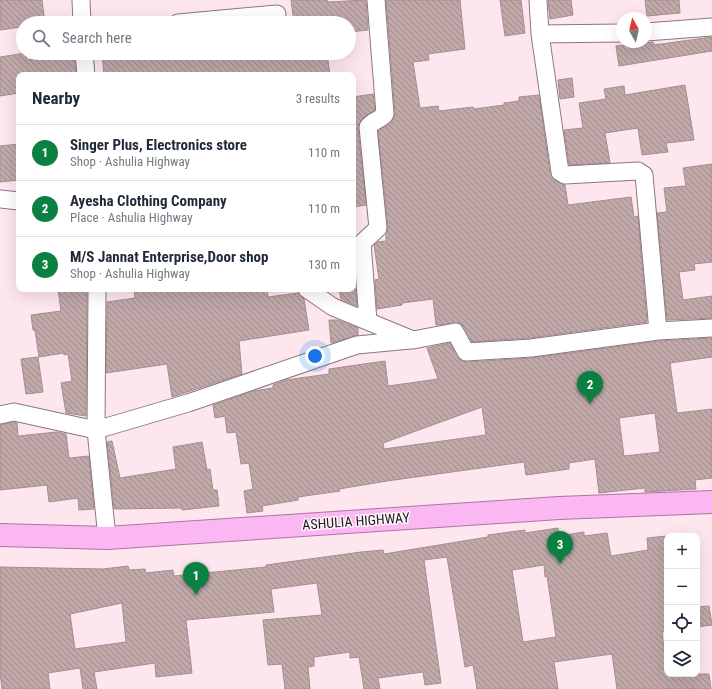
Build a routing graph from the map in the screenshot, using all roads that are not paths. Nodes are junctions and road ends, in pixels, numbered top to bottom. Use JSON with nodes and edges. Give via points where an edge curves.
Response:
{"nodes":[{"id":1,"x":81,"y":0,"type":"edge"},
{"id":2,"x":376,"y":0,"type":"edge"},
{"id":3,"x":538,"y":0,"type":"edge"},
{"id":4,"x":277,"y":14,"type":"dead end"},
{"id":5,"x":82,"y":16,"type":"edge"},
{"id":6,"x":255,"y":16,"type":"edge"},
{"id":7,"x":712,"y":28,"type":"edge"},
{"id":8,"x":652,"y":32,"type":"edge"},
{"id":9,"x":616,"y":33,"type":"edge"},
{"id":10,"x":540,"y":34,"type":"junction"},
{"id":11,"x":85,"y":60,"type":"edge"},
{"id":12,"x":86,"y":72,"type":"edge"},
{"id":13,"x":0,"y":199,"type":"edge"},
{"id":14,"x":16,"y":201,"type":"edge"},
{"id":15,"x":97,"y":292,"type":"edge"},
{"id":16,"x":312,"y":292,"type":"edge"},
{"id":17,"x":368,"y":321,"type":"junction"},
{"id":18,"x":712,"y":328,"type":"edge"},
{"id":19,"x":658,"y":331,"type":"junction"},
{"id":20,"x":413,"y":340,"type":"junction"},
{"id":21,"x":0,"y":415,"type":"edge"},
{"id":22,"x":96,"y":430,"type":"junction"},
{"id":23,"x":712,"y":502,"type":"edge"},
{"id":24,"x":0,"y":535,"type":"edge"},
{"id":25,"x":107,"y":538,"type":"junction"}],
"edges":[{"from":1,"to":5,"type":"street"},
{"from":2,"to":17,"type":"street","via":[[385,114],[368,127],[378,228],[362,243]]},
{"from":3,"to":10,"type":"street"},
{"from":4,"to":6,"type":"street"},
{"from":7,"to":8,"type":"street"},
{"from":9,"to":10,"type":"street"},
{"from":10,"to":19,"type":"street","via":[[560,172],[565,175],[638,171],[644,174]]},
{"from":11,"to":12,"type":"street"},
{"from":13,"to":14,"type":"street"},
{"from":15,"to":22,"type":"street"},
{"from":16,"to":17,"type":"street","via":[[334,307]]},
{"from":17,"to":20,"type":"street"},
{"from":18,"to":19,"type":"street"},
{"from":19,"to":20,"type":"street","via":[[531,348],[466,352],[455,332]]},
{"from":20,"to":22,"type":"street","via":[[357,345],[188,403]]},
{"from":21,"to":22,"type":"street","via":[[14,412]]},
{"from":22,"to":25,"type":"street"},
{"from":23,"to":25,"type":"highway","name":"ASHULIA HIGHWAY","via":[[559,508]]},
{"from":24,"to":25,"type":"highway","name":"ASHULIA HIGHWAY"}]}
